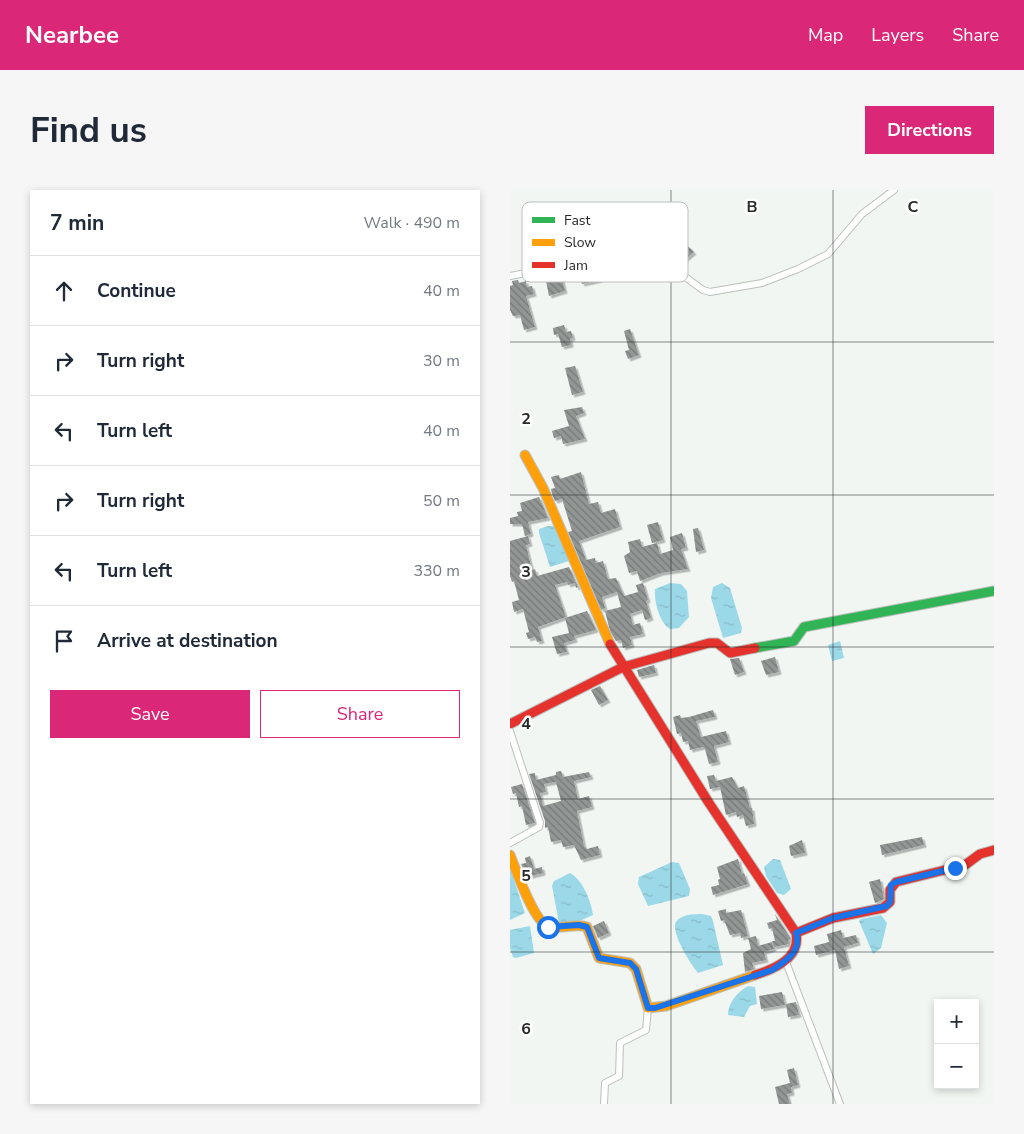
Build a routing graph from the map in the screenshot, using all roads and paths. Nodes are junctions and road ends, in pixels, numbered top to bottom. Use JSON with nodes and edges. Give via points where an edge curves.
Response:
{"nodes":[{"id":1,"x":894,"y":190,"type":"edge"},
{"id":2,"x":688,"y":279,"type":"edge"},
{"id":3,"x":525,"y":455,"type":"dead end"},
{"id":4,"x":994,"y":591,"type":"edge"},
{"id":5,"x":623,"y":667,"type":"junction"},
{"id":6,"x":510,"y":724,"type":"edge"},
{"id":7,"x":510,"y":731,"type":"edge"},
{"id":8,"x":510,"y":843,"type":"edge"},
{"id":9,"x":994,"y":850,"type":"edge"},
{"id":10,"x":510,"y":855,"type":"edge"},
{"id":11,"x":796,"y":933,"type":"junction"},
{"id":12,"x":786,"y":962,"type":"junction"},
{"id":13,"x":648,"y":1008,"type":"junction"},
{"id":14,"x":604,"y":1104,"type":"edge"},
{"id":15,"x":840,"y":1104,"type":"edge"}],
"edges":[{"from":1,"to":2,"type":"street","via":[[862,214],[828,254],[798,269],[762,283],[710,292]]},
{"from":3,"to":5,"type":"street","via":[[543,488],[602,631]]},
{"from":4,"to":5,"type":"street","via":[[804,627],[794,641],[784,644],[730,653],[714,642]]},
{"from":5,"to":6,"type":"street"},
{"from":5,"to":11,"type":"street"},
{"from":7,"to":8,"type":"street","via":[[540,823],[539,827]]},
{"from":9,"to":11,"type":"street","via":[[980,854],[960,867],[896,882],[890,890],[890,902],[883,908],[833,918]]},
{"from":10,"to":13,"type":"street","via":[[539,920],[548,927],[587,927],[599,958],[625,961],[636,969]]},
{"from":11,"to":12,"type":"street","via":[[798,945]]},
{"from":12,"to":13,"type":"street","via":[[772,970],[666,1006]]},
{"from":12,"to":15,"type":"street"},
{"from":13,"to":14,"type":"street","via":[[646,1030],[620,1043],[619,1076],[605,1084]]}]}
